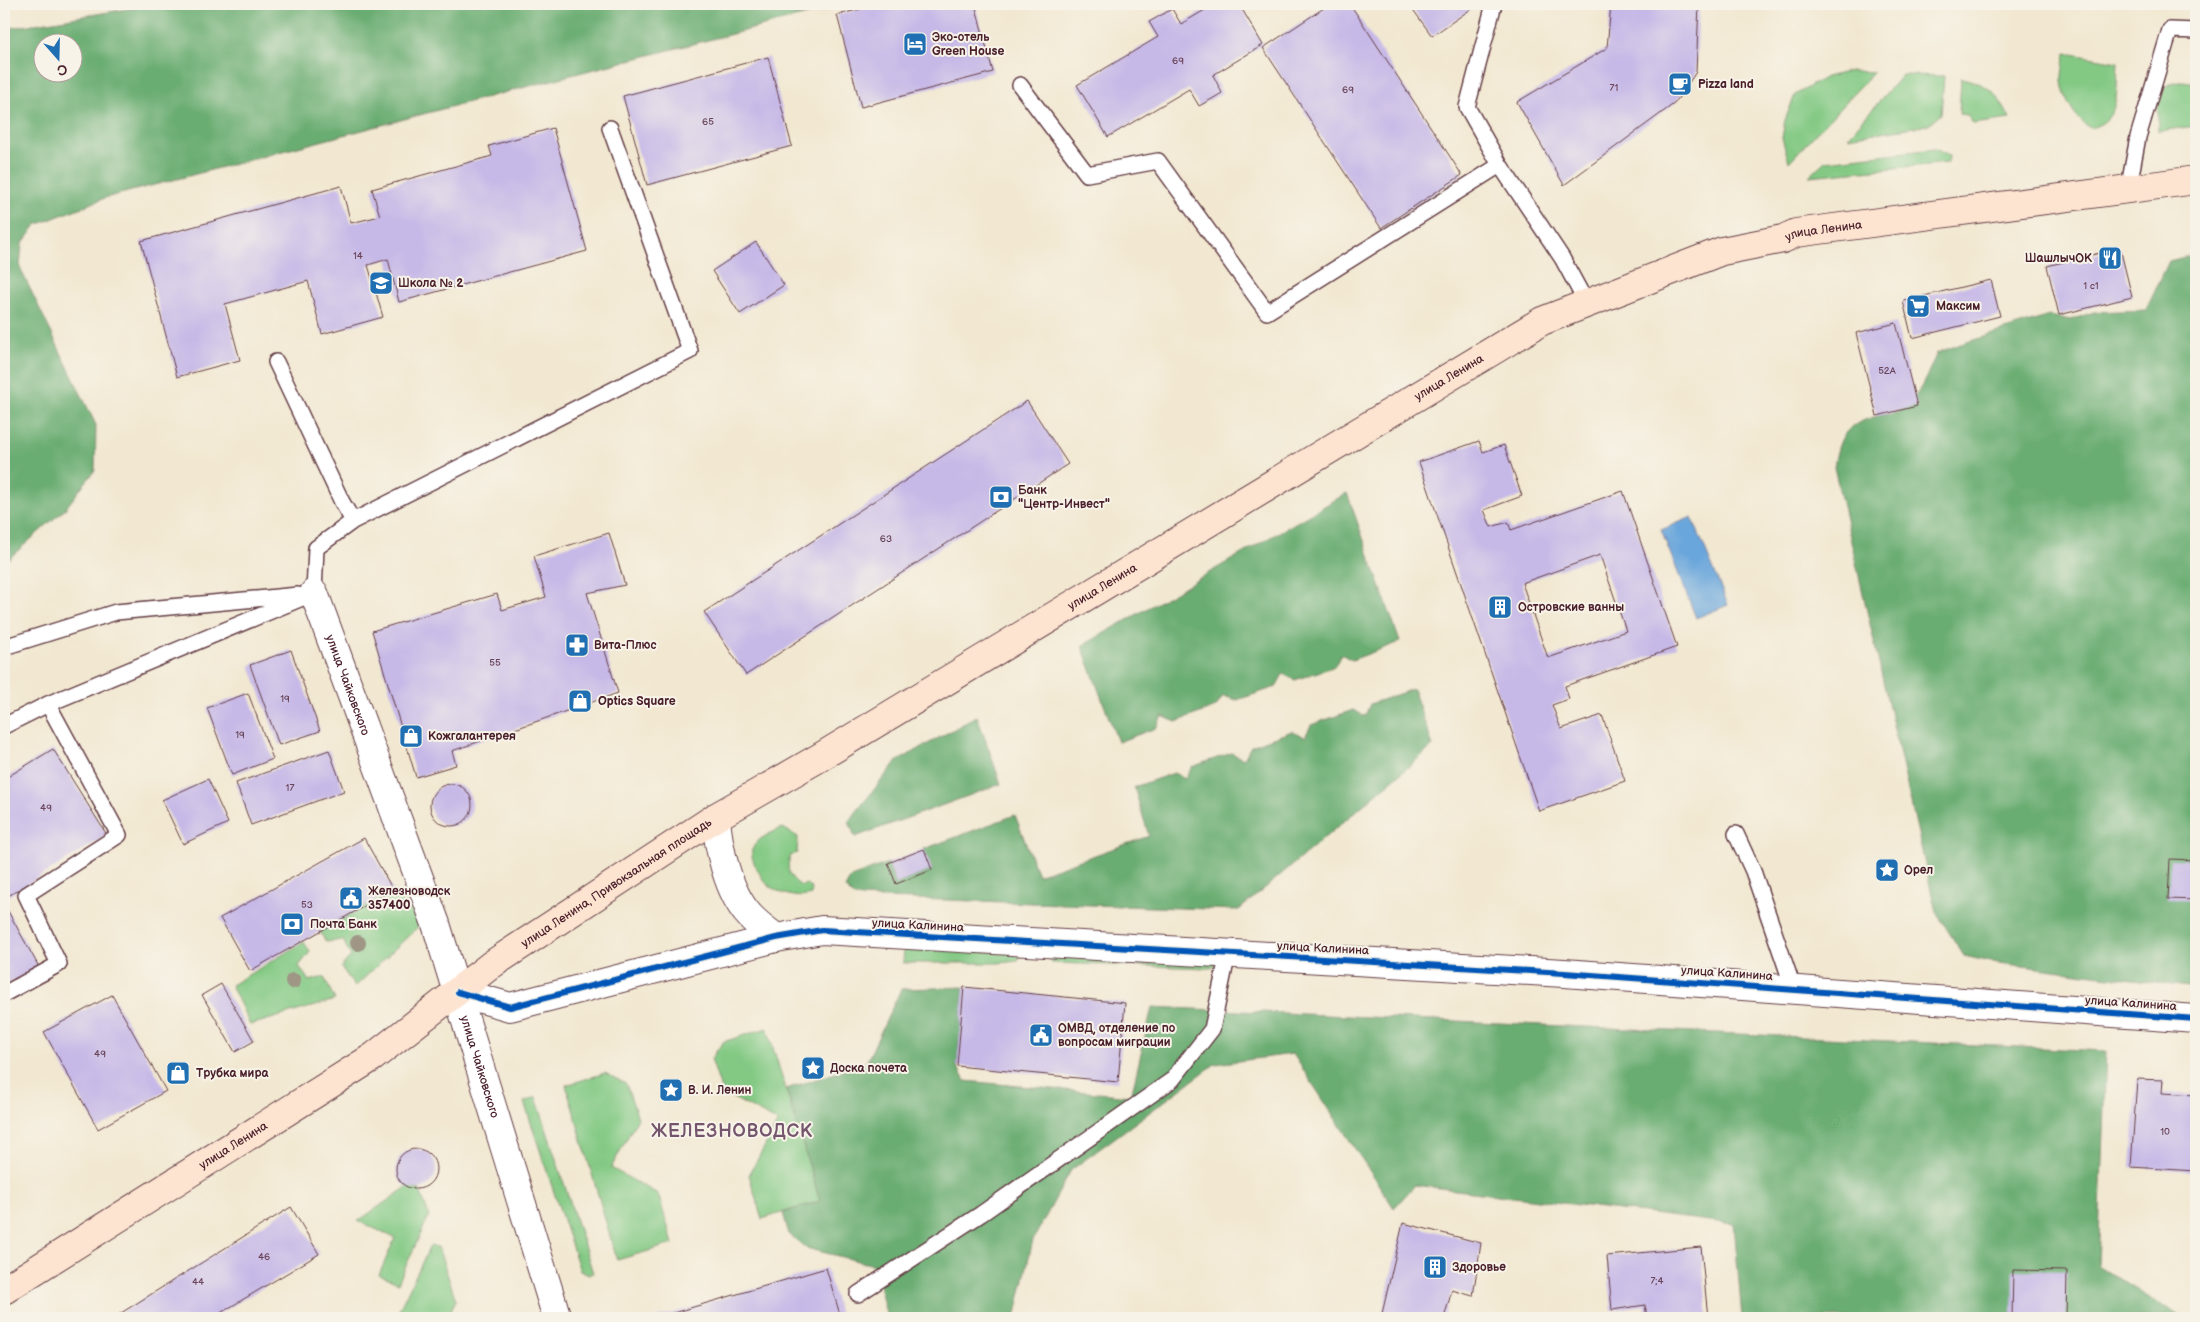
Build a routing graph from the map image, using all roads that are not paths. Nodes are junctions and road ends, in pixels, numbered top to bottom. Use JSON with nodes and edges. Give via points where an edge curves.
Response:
{"nodes":[{"id":1,"x":1494,"y":4,"type":"edge"},
{"id":2,"x":2196,"y":31,"type":"edge"},
{"id":3,"x":1020,"y":85,"type":"dead end"},
{"id":4,"x":610,"y":128,"type":"dead end"},
{"id":5,"x":1500,"y":164,"type":"junction"},
{"id":6,"x":2196,"y":180,"type":"edge"},
{"id":7,"x":2128,"y":190,"type":"junction"},
{"id":8,"x":1587,"y":304,"type":"junction"},
{"id":9,"x":276,"y":362,"type":"dead end"},
{"id":10,"x":353,"y":521,"type":"junction"},
{"id":11,"x":314,"y":593,"type":"junction"},
{"id":12,"x":4,"y":647,"type":"edge"},
{"id":13,"x":48,"y":704,"type":"junction"},
{"id":14,"x":4,"y":726,"type":"edge"},
{"id":15,"x":780,"y":781,"type":"joint"},
{"id":16,"x":716,"y":817,"type":"junction"},
{"id":17,"x":1736,"y":834,"type":"dead end"},
{"id":18,"x":776,"y":938,"type":"junction"},
{"id":19,"x":1228,"y":953,"type":"junction"},
{"id":20,"x":1794,"y":990,"type":"junction"},
{"id":21,"x":458,"y":992,"type":"junction"},
{"id":22,"x":4,"y":994,"type":"edge"},
{"id":23,"x":2196,"y":1019,"type":"edge"},
{"id":24,"x":4,"y":1290,"type":"edge"},
{"id":25,"x":858,"y":1294,"type":"dead end"},
{"id":26,"x":557,"y":1318,"type":"edge"}],
"edges":[{"from":1,"to":5,"type":"lane","via":[[1467,106]]},
{"from":2,"to":7,"type":"lane","via":[[2170,30],[2138,137]]},
{"from":3,"to":5,"type":"lane","via":[[1087,174],[1158,161],[1267,312]]},
{"from":4,"to":10,"type":"lane","via":[[690,351]]},
{"from":5,"to":8,"type":"lane","via":[[1562,258]]},
{"from":6,"to":7,"type":"main road","name":"улица Ленина"},
{"from":7,"to":8,"type":"main road","name":"улица Ленина","via":[[1796,234],[1722,252]]},
{"from":8,"to":15,"type":"main road","name":"улица Ленина","via":[[1542,321]]},
{"from":9,"to":10,"type":"lane"},
{"from":10,"to":11,"type":"lane","via":[[316,548]]},
{"from":11,"to":12,"type":"lane","via":[[116,612]]},
{"from":11,"to":13,"type":"lane"},
{"from":11,"to":21,"type":"street","name":"улица Чайковского"},
{"from":13,"to":14,"type":"lane"},
{"from":13,"to":22,"type":"lane","via":[[119,835],[26,895],[59,964]]},
{"from":15,"to":16,"type":"main road","name":"улица Ленина, Привокзальная площадь"},
{"from":16,"to":18,"type":"street","via":[[725,869],[734,891],[748,914]]},
{"from":16,"to":21,"type":"main road","name":"улица Ленина, Привокзальная площадь","via":[[491,965]]},
{"from":17,"to":20,"type":"lane"},
{"from":18,"to":19,"type":"street","name":"улица Калинина","via":[[822,930]]},
{"from":18,"to":21,"type":"street","name":"улица Калинина","via":[[510,1007]]},
{"from":19,"to":20,"type":"street","name":"улица Калинина"},
{"from":19,"to":25,"type":"lane","via":[[1212,1029],[1172,1080],[981,1214]]},
{"from":20,"to":23,"type":"street","name":"улица Калинина"},
{"from":21,"to":24,"type":"main road","name":"улица Ленина","via":[[373,1057]]},
{"from":21,"to":26,"type":"street","name":"улица Чайковского"}]}
